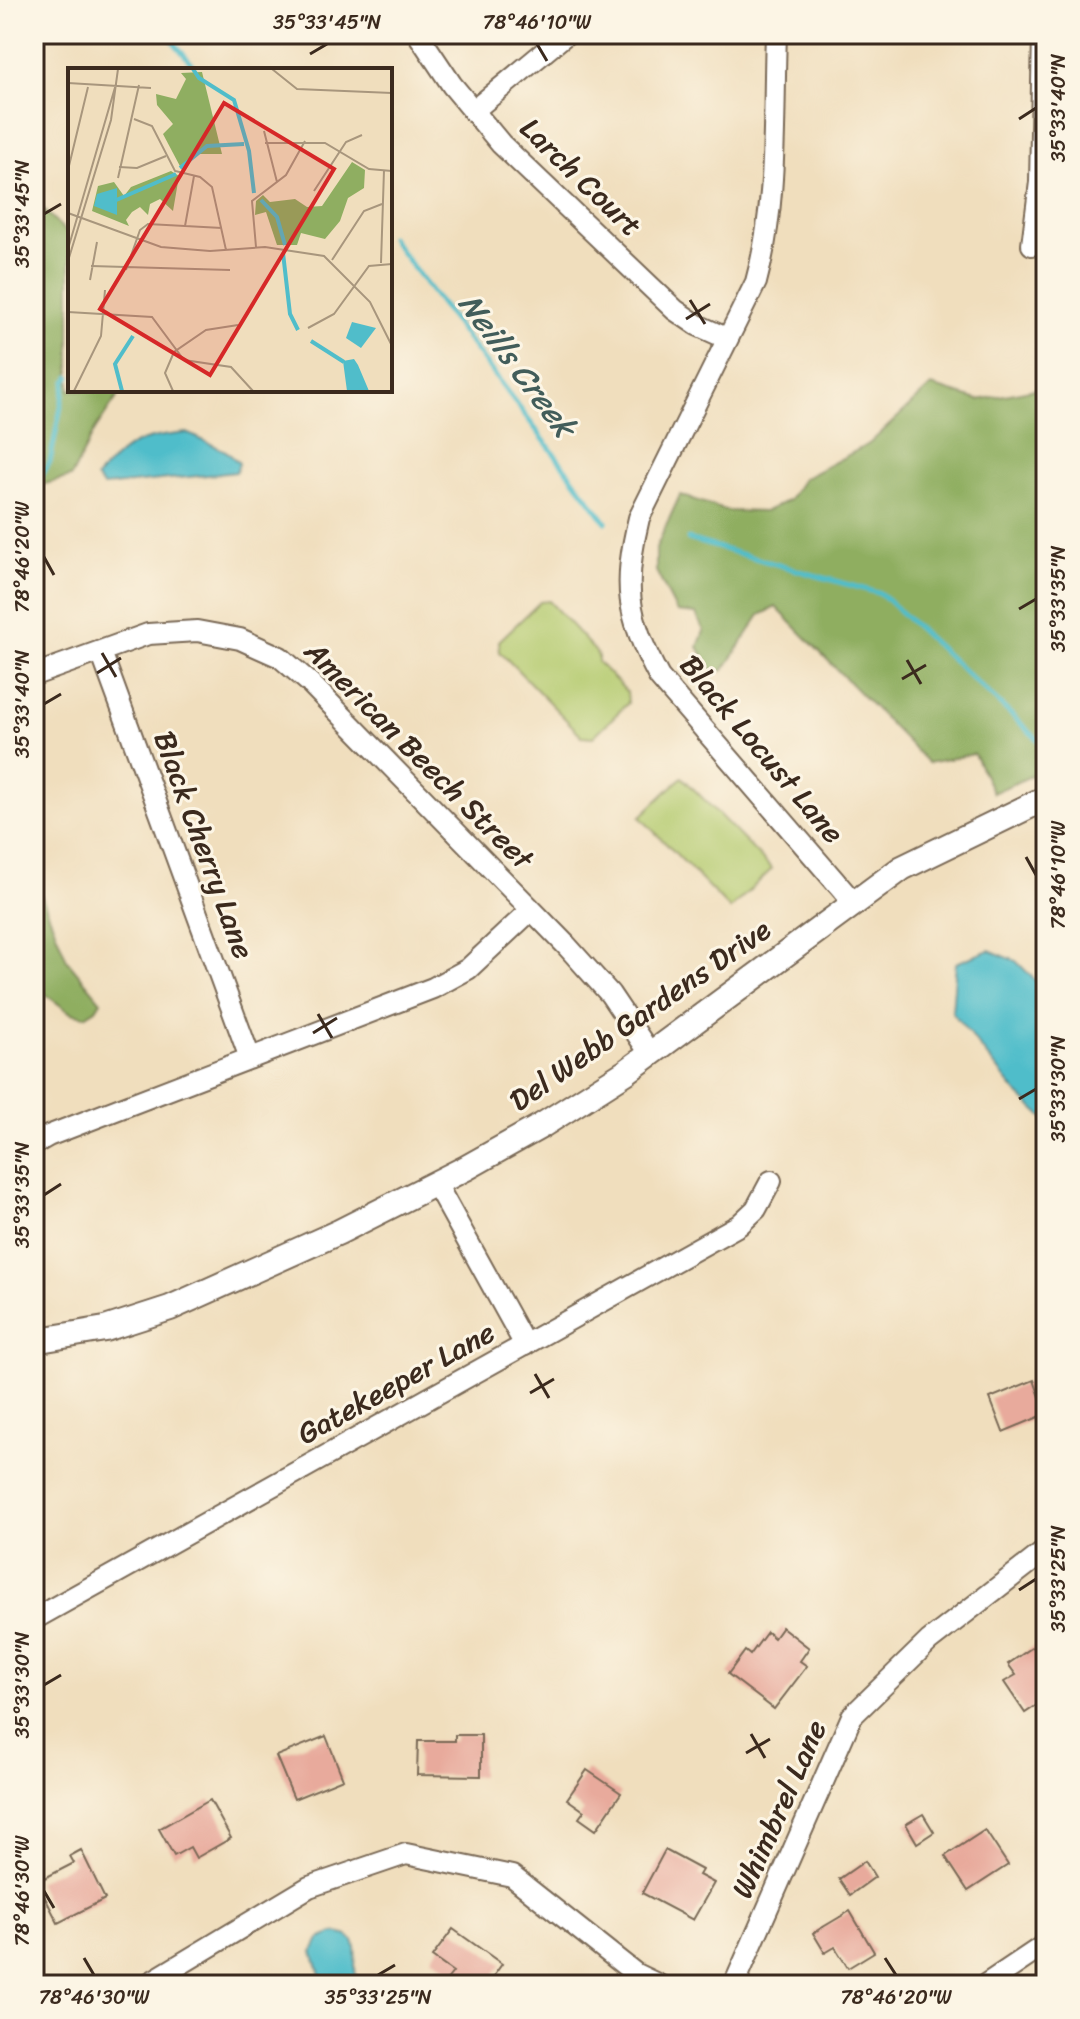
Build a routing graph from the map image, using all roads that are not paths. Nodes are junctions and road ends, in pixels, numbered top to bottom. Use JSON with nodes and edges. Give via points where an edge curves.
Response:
{"nodes":[{"id":1,"x":418,"y":34,"type":"edge"},
{"id":2,"x":566,"y":34,"type":"edge"},
{"id":3,"x":776,"y":34,"type":"edge"},
{"id":4,"x":1043,"y":34,"type":"edge"},
{"id":5,"x":473,"y":111,"type":"junction"},
{"id":6,"x":1032,"y":245,"type":"dead end"},
{"id":7,"x":726,"y":338,"type":"junction"},
{"id":8,"x":101,"y":652,"type":"junction"},
{"id":9,"x":34,"y":675,"type":"edge"},
{"id":10,"x":1046,"y":798,"type":"edge"},
{"id":11,"x":853,"y":902,"type":"junction"},
{"id":12,"x":530,"y":911,"type":"junction"},
{"id":13,"x":651,"y":1055,"type":"junction"},
{"id":14,"x":250,"y":1058,"type":"junction"},
{"id":15,"x":34,"y":1144,"type":"edge"},
{"id":16,"x":771,"y":1181,"type":"dead end"},
{"id":17,"x":436,"y":1184,"type":"junction"},
{"id":18,"x":34,"y":1341,"type":"edge"},
{"id":19,"x":525,"y":1345,"type":"junction"},
{"id":20,"x":1046,"y":1550,"type":"edge"},
{"id":21,"x":34,"y":1619,"type":"edge"},
{"id":22,"x":1046,"y":1944,"type":"edge"},
{"id":23,"x":146,"y":1985,"type":"edge"},
{"id":24,"x":659,"y":1985,"type":"edge"},
{"id":25,"x":734,"y":1985,"type":"edge"},
{"id":26,"x":985,"y":1985,"type":"edge"}],
"edges":[{"from":1,"to":5,"type":"street","name":"Larch Court"},
{"from":2,"to":5,"type":"street"},
{"from":3,"to":7,"type":"street","name":"Black Locust Lane","via":[[765,250],[756,282]]},
{"from":4,"to":6,"type":"street","via":[[1040,182]]},
{"from":5,"to":7,"type":"street","name":"Larch Court","via":[[675,310]]},
{"from":7,"to":11,"type":"street","name":"Black Locust Lane","via":[[639,518],[629,559],[633,621],[659,677]]},
{"from":8,"to":9,"type":"street","name":"American Beech Street"},
{"from":8,"to":12,"type":"street","name":"American Beech Street","via":[[148,634],[197,631],[240,639],[280,657]]},
{"from":8,"to":14,"type":"street","name":"Black Cherry Lane"},
{"from":10,"to":11,"type":"street","name":"Del Webb Gardens Drive","via":[[917,859]]},
{"from":11,"to":13,"type":"street","name":"Del Webb Gardens Drive"},
{"from":12,"to":13,"type":"street","name":"American Beech Street","via":[[610,994]]},
{"from":12,"to":14,"type":"street","via":[[468,969],[433,988]]},
{"from":13,"to":17,"type":"street","name":"Del Webb Gardens Drive","via":[[541,1126]]},
{"from":14,"to":15,"type":"street"},
{"from":16,"to":19,"type":"street","name":"Gatekeeper Lane","via":[[756,1209],[739,1225]]},
{"from":17,"to":18,"type":"street","name":"Del Webb Gardens Drive","via":[[160,1312],[105,1329]]},
{"from":17,"to":19,"type":"street"},
{"from":19,"to":21,"type":"street","name":"Gatekeeper Lane"},
{"from":20,"to":25,"type":"street","name":"Whimbrel Lane","via":[[929,1641],[852,1716]]},
{"from":22,"to":26,"type":"street"},
{"from":23,"to":24,"type":"street","via":[[309,1887],[406,1854],[512,1876],[636,1974]]}]}
